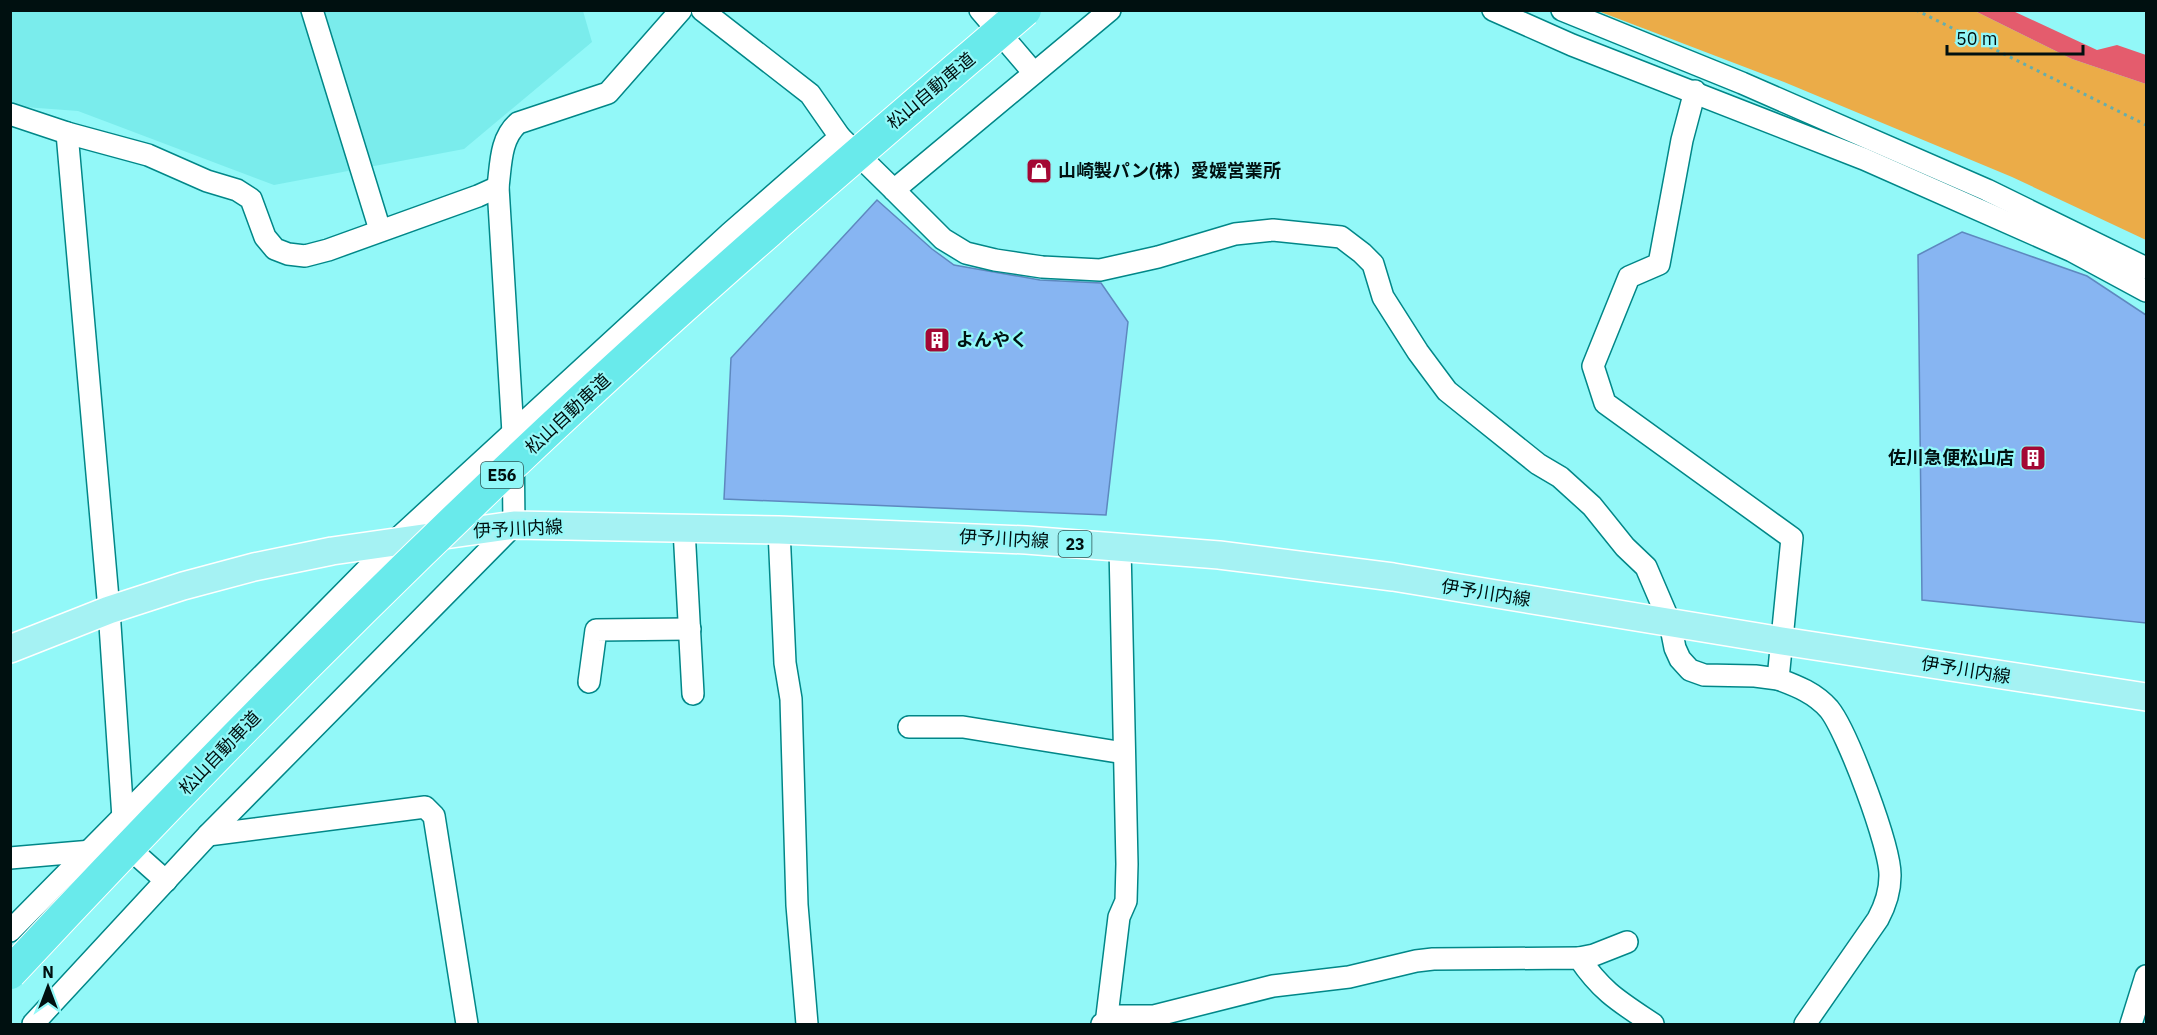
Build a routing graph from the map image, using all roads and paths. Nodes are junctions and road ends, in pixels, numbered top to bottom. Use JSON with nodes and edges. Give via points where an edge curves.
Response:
{"nodes":[{"id":1,"x":312,"y":10,"type":"edge"},
{"id":2,"x":681,"y":10,"type":"edge"},
{"id":3,"x":702,"y":10,"type":"edge"},
{"id":4,"x":980,"y":10,"type":"edge"},
{"id":5,"x":1026,"y":10,"type":"edge"},
{"id":6,"x":1110,"y":10,"type":"edge"},
{"id":7,"x":1493,"y":10,"type":"edge"},
{"id":8,"x":1562,"y":10,"type":"edge"},
{"id":9,"x":1916,"y":10,"type":"edge"},
{"id":10,"x":1034,"y":73,"type":"junction"},
{"id":11,"x":1695,"y":91,"type":"junction"},
{"id":12,"x":10,"y":114,"type":"edge"},
{"id":13,"x":2146,"y":125,"type":"edge"},
{"id":14,"x":66,"y":133,"type":"junction"},
{"id":15,"x":840,"y":137,"type":"junction"},
{"id":16,"x":498,"y":187,"type":"junction"},
{"id":17,"x":894,"y":190,"type":"junction"},
{"id":18,"x":380,"y":230,"type":"junction"},
{"id":19,"x":2146,"y":268,"type":"edge"},
{"id":20,"x":2146,"y":291,"type":"edge"},
{"id":21,"x":513,"y":433,"type":"junction"},
{"id":22,"x":514,"y":525,"type":"junction"},
{"id":23,"x":684,"y":528,"type":"junction"},
{"id":24,"x":779,"y":530,"type":"junction"},
{"id":25,"x":395,"y":541,"type":"junction"},
{"id":26,"x":1120,"y":547,"type":"junction"},
{"id":27,"x":109,"y":610,"type":"junction"},
{"id":28,"x":1670,"y":623,"type":"junction"},
{"id":29,"x":690,"y":630,"type":"junction"},
{"id":30,"x":1782,"y":641,"type":"junction"},
{"id":31,"x":10,"y":649,"type":"edge"},
{"id":32,"x":1778,"y":679,"type":"junction"},
{"id":33,"x":589,"y":682,"type":"dead end"},
{"id":34,"x":693,"y":694,"type":"dead end"},
{"id":35,"x":2146,"y":697,"type":"edge"},
{"id":36,"x":909,"y":727,"type":"dead end"},
{"id":37,"x":1124,"y":753,"type":"junction"},
{"id":38,"x":117,"y":825,"type":"junction"},
{"id":39,"x":208,"y":835,"type":"junction"},
{"id":40,"x":92,"y":851,"type":"junction"},
{"id":41,"x":10,"y":858,"type":"edge"},
{"id":42,"x":166,"y":880,"type":"junction"},
{"id":43,"x":10,"y":931,"type":"edge"},
{"id":44,"x":1627,"y":942,"type":"dead end"},
{"id":45,"x":1579,"y":958,"type":"junction"},
{"id":46,"x":10,"y":973,"type":"edge"},
{"id":47,"x":2146,"y":976,"type":"edge"},
{"id":48,"x":33,"y":1024,"type":"edge"},
{"id":49,"x":467,"y":1024,"type":"edge"},
{"id":50,"x":807,"y":1024,"type":"edge"},
{"id":51,"x":1104,"y":1024,"type":"edge"},
{"id":52,"x":1653,"y":1024,"type":"edge"},
{"id":53,"x":1805,"y":1024,"type":"edge"},
{"id":54,"x":2131,"y":1024,"type":"edge"}],
"edges":[{"from":1,"to":18,"type":"street"},
{"from":2,"to":16,"type":"street","via":[[608,93],[518,123],[508,132]]},
{"from":3,"to":15,"type":"street","via":[[810,94]]},
{"from":4,"to":10,"type":"street"},
{"from":5,"to":46,"type":"highway","name":"松山自動車道","number":"E56","bridge":true,"via":[[827,180],[494,483],[209,764]]},
{"from":6,"to":10,"type":"street"},
{"from":7,"to":11,"type":"street","via":[[1572,45]]},
{"from":8,"to":19,"type":"street","via":[[1987,189]]},
{"from":9,"to":13,"type":"path"},
{"from":10,"to":17,"type":"street"},
{"from":11,"to":20,"type":"street","via":[[1864,159],[2052,243]]},
{"from":11,"to":30,"type":"street","via":[[1659,264],[1629,277],[1593,366],[1605,403],[1792,538]]},
{"from":12,"to":14,"type":"street"},
{"from":14,"to":18,"type":"street","via":[[148,155],[237,190],[251,199],[265,237],[275,249],[288,254],[305,256]]},
{"from":14,"to":27,"type":"street"},
{"from":15,"to":17,"type":"street"},
{"from":15,"to":21,"type":"street"},
{"from":16,"to":18,"type":"street"},
{"from":16,"to":21,"type":"street"},
{"from":17,"to":28,"type":"street","via":[[943,239],[966,253],[1042,267],[1100,270],[1235,234],[1273,230],[1341,237],[1373,264],[1383,297],[1447,391],[1592,506],[1646,567]]},
{"from":21,"to":22,"type":"street"},
{"from":21,"to":25,"type":"street"},
{"from":22,"to":23,"type":"main road","name":"伊予川内線","number":"23"},
{"from":22,"to":25,"type":"main road","name":"伊予川内線","number":"23"},
{"from":22,"to":39,"type":"street"},
{"from":23,"to":24,"type":"main road","name":"伊予川内線","number":"23"},
{"from":23,"to":29,"type":"street"},
{"from":24,"to":26,"type":"main road","name":"伊予川内線","number":"23"},
{"from":24,"to":50,"type":"street","via":[[785,663],[791,699],[797,904]]},
{"from":25,"to":27,"type":"main road","name":"伊予川内線","number":"23","via":[[254,567]]},
{"from":25,"to":38,"type":"street"},
{"from":26,"to":28,"type":"main road","name":"伊予川内線","number":"23","via":[[1393,577]]},
{"from":26,"to":37,"type":"street"},
{"from":27,"to":31,"type":"main road","name":"伊予川内線","number":"23"},
{"from":27,"to":38,"type":"street"},
{"from":28,"to":30,"type":"main road","name":"伊予川内線","number":"23"},
{"from":28,"to":32,"type":"street","via":[[1675,648],[1690,670],[1704,675]]},
{"from":29,"to":33,"type":"street","via":[[596,630]]},
{"from":29,"to":34,"type":"street"},
{"from":30,"to":32,"type":"street"},
{"from":30,"to":35,"type":"main road","name":"伊予川内線","number":"23"},
{"from":32,"to":53,"type":"street","via":[[1820,699],[1830,711],[1860,771],[1891,874],[1878,919]]},
{"from":36,"to":37,"type":"street","via":[[963,727]]},
{"from":37,"to":51,"type":"street","via":[[1126,901],[1119,917]]},
{"from":38,"to":40,"type":"street"},
{"from":38,"to":42,"type":"street"},
{"from":39,"to":42,"type":"street"},
{"from":39,"to":49,"type":"street","via":[[425,807],[434,816]]},
{"from":40,"to":41,"type":"street"},
{"from":40,"to":43,"type":"street"},
{"from":42,"to":48,"type":"street"},
{"from":44,"to":45,"type":"street"},
{"from":45,"to":51,"type":"street","via":[[1416,961],[1349,977],[1273,986],[1154,1016],[1116,1016]]},
{"from":45,"to":52,"type":"street","via":[[1610,996]]},
{"from":47,"to":54,"type":"street"}]}
